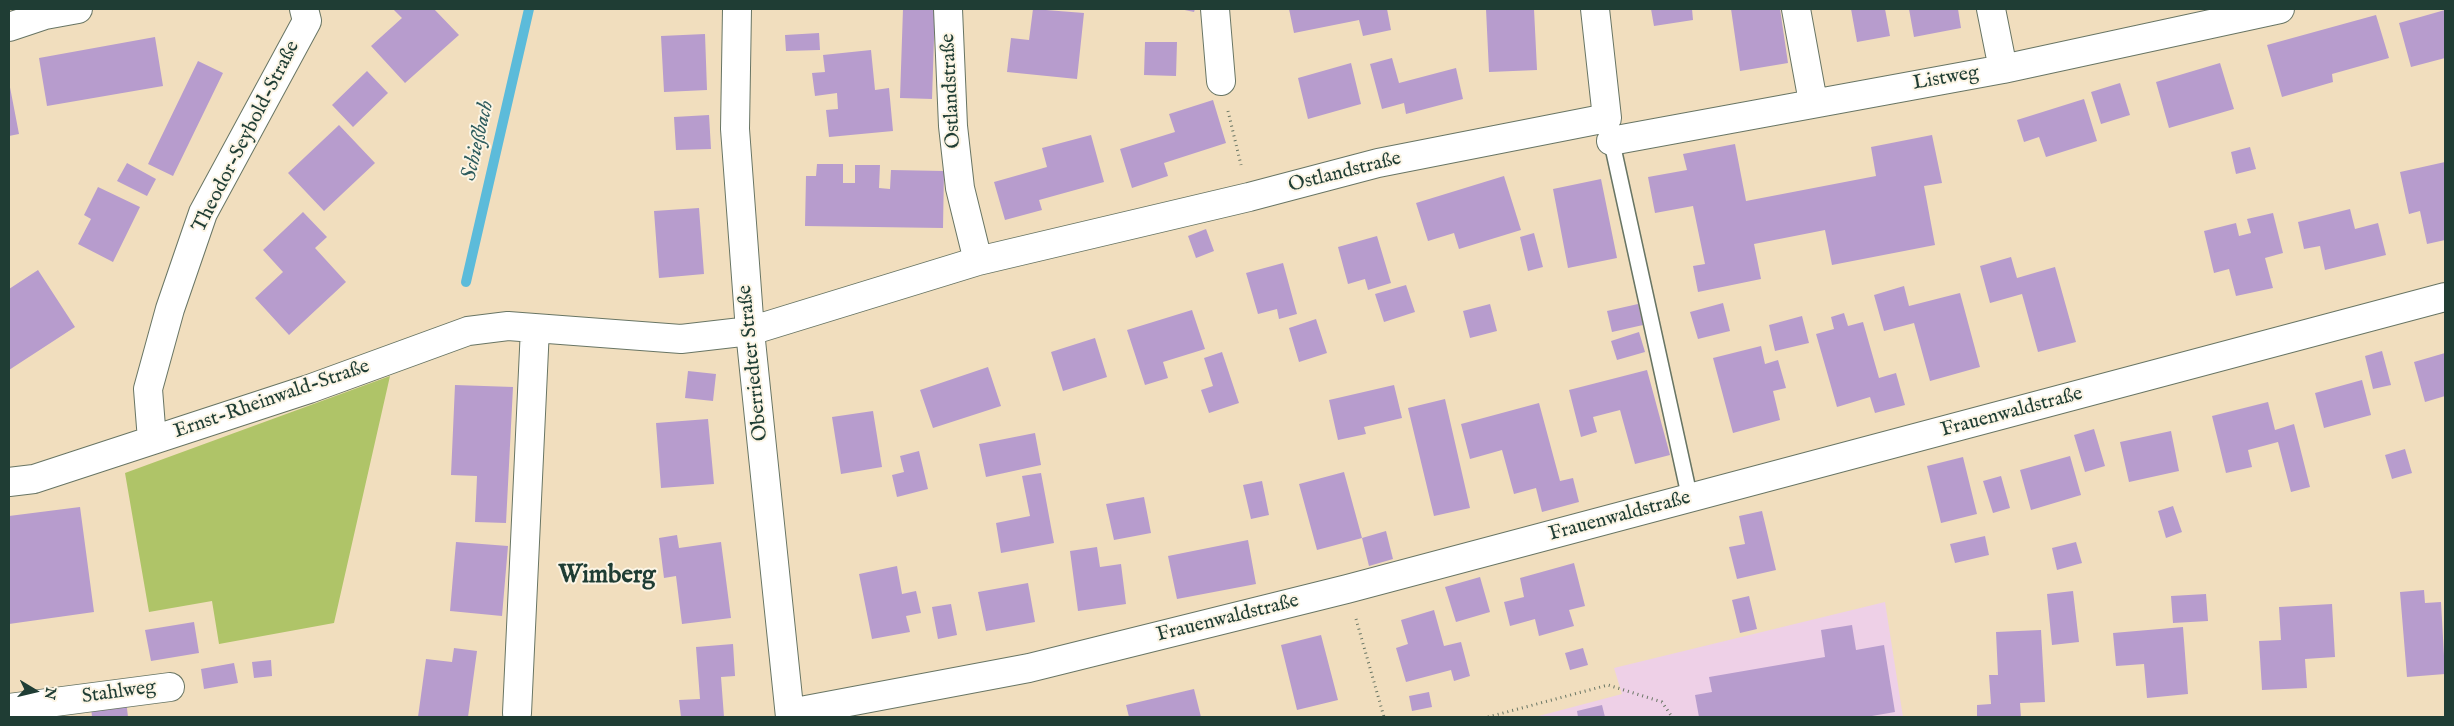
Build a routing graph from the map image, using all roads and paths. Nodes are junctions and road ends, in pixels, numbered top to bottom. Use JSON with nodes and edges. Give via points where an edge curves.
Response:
{"nodes":[{"id":1,"x":78,"y":9,"type":"edge"},
{"id":2,"x":304,"y":9,"type":"edge"},
{"id":3,"x":737,"y":9,"type":"edge"},
{"id":4,"x":948,"y":9,"type":"edge"},
{"id":5,"x":1215,"y":9,"type":"edge"},
{"id":6,"x":1595,"y":9,"type":"edge"},
{"id":7,"x":1796,"y":9,"type":"edge"},
{"id":8,"x":1990,"y":9,"type":"edge"},
{"id":9,"x":2280,"y":9,"type":"edge"},
{"id":10,"x":45,"y":12,"type":"edge"},
{"id":11,"x":2186,"y":19,"type":"edge"},
{"id":12,"x":9,"y":28,"type":"edge"},
{"id":13,"x":2003,"y":69,"type":"junction"},
{"id":14,"x":1221,"y":81,"type":"joint"},
{"id":15,"x":1813,"y":102,"type":"junction"},
{"id":16,"x":1609,"y":129,"type":"junction"},
{"id":17,"x":1249,"y":197,"type":"junction"},
{"id":18,"x":978,"y":261,"type":"junction"},
{"id":19,"x":2445,"y":297,"type":"edge"},
{"id":20,"x":535,"y":328,"type":"junction"},
{"id":21,"x":750,"y":331,"type":"junction"},
{"id":22,"x":152,"y":440,"type":"junction"},
{"id":23,"x":9,"y":482,"type":"edge"},
{"id":24,"x":1690,"y":499,"type":"junction"},
{"id":25,"x":1347,"y":589,"type":"junction"},
{"id":26,"x":170,"y":687,"type":"dead end"},
{"id":27,"x":9,"y":708,"type":"edge"},
{"id":28,"x":517,"y":714,"type":"dead end"},
{"id":29,"x":790,"y":715,"type":"edge"},
{"id":30,"x":1384,"y":717,"type":"edge"},
{"id":31,"x":1488,"y":717,"type":"edge"},
{"id":32,"x":1672,"y":717,"type":"edge"}],
"edges":[{"from":1,"to":10,"type":"street"},
{"from":2,"to":22,"type":"street","name":"Theodor-Seybold-Straße","via":[[307,21],[203,213],[170,309],[148,389]]},
{"from":3,"to":21,"type":"street","name":"Oberriedter Straße","via":[[735,129]]},
{"from":4,"to":18,"type":"street","name":"Ostlandstraße","via":[[958,170]]},
{"from":5,"to":14,"type":"street"},
{"from":6,"to":16,"type":"street"},
{"from":7,"to":15,"type":"street"},
{"from":8,"to":13,"type":"street"},
{"from":9,"to":11,"type":"street","name":"Listweg"},
{"from":10,"to":12,"type":"street"},
{"from":11,"to":13,"type":"street","name":"Listweg"},
{"from":13,"to":15,"type":"street","name":"Listweg"},
{"from":14,"to":17,"type":"path"},
{"from":15,"to":16,"type":"street","name":"Listweg"},
{"from":16,"to":17,"type":"street","name":"Ostlandstraße","via":[[1378,163]]},
{"from":16,"to":24,"type":"lane"},
{"from":17,"to":18,"type":"street","name":"Ostlandstraße"},
{"from":18,"to":21,"type":"street","name":"Ostlandstraße"},
{"from":19,"to":24,"type":"street","name":"Frauenwaldstraße"},
{"from":20,"to":21,"type":"street","name":"Ernst-Rheinwald-Straße","via":[[682,339]]},
{"from":20,"to":22,"type":"street","name":"Ernst-Rheinwald-Straße","via":[[508,326],[468,330],[309,390]]},
{"from":20,"to":28,"type":"street"},
{"from":21,"to":29,"type":"street","name":"Oberriedter Straße"},
{"from":22,"to":23,"type":"street","name":"Ernst-Rheinwald-Straße","via":[[34,479]]},
{"from":24,"to":25,"type":"street","name":"Frauenwaldstraße"},
{"from":25,"to":29,"type":"street","name":"Frauenwaldstraße","via":[[1029,668]]},
{"from":25,"to":30,"type":"path"},
{"from":26,"to":27,"type":"street","name":"Stahlweg"},
{"from":31,"to":32,"type":"path","via":[[1608,685],[1662,702]]}]}
